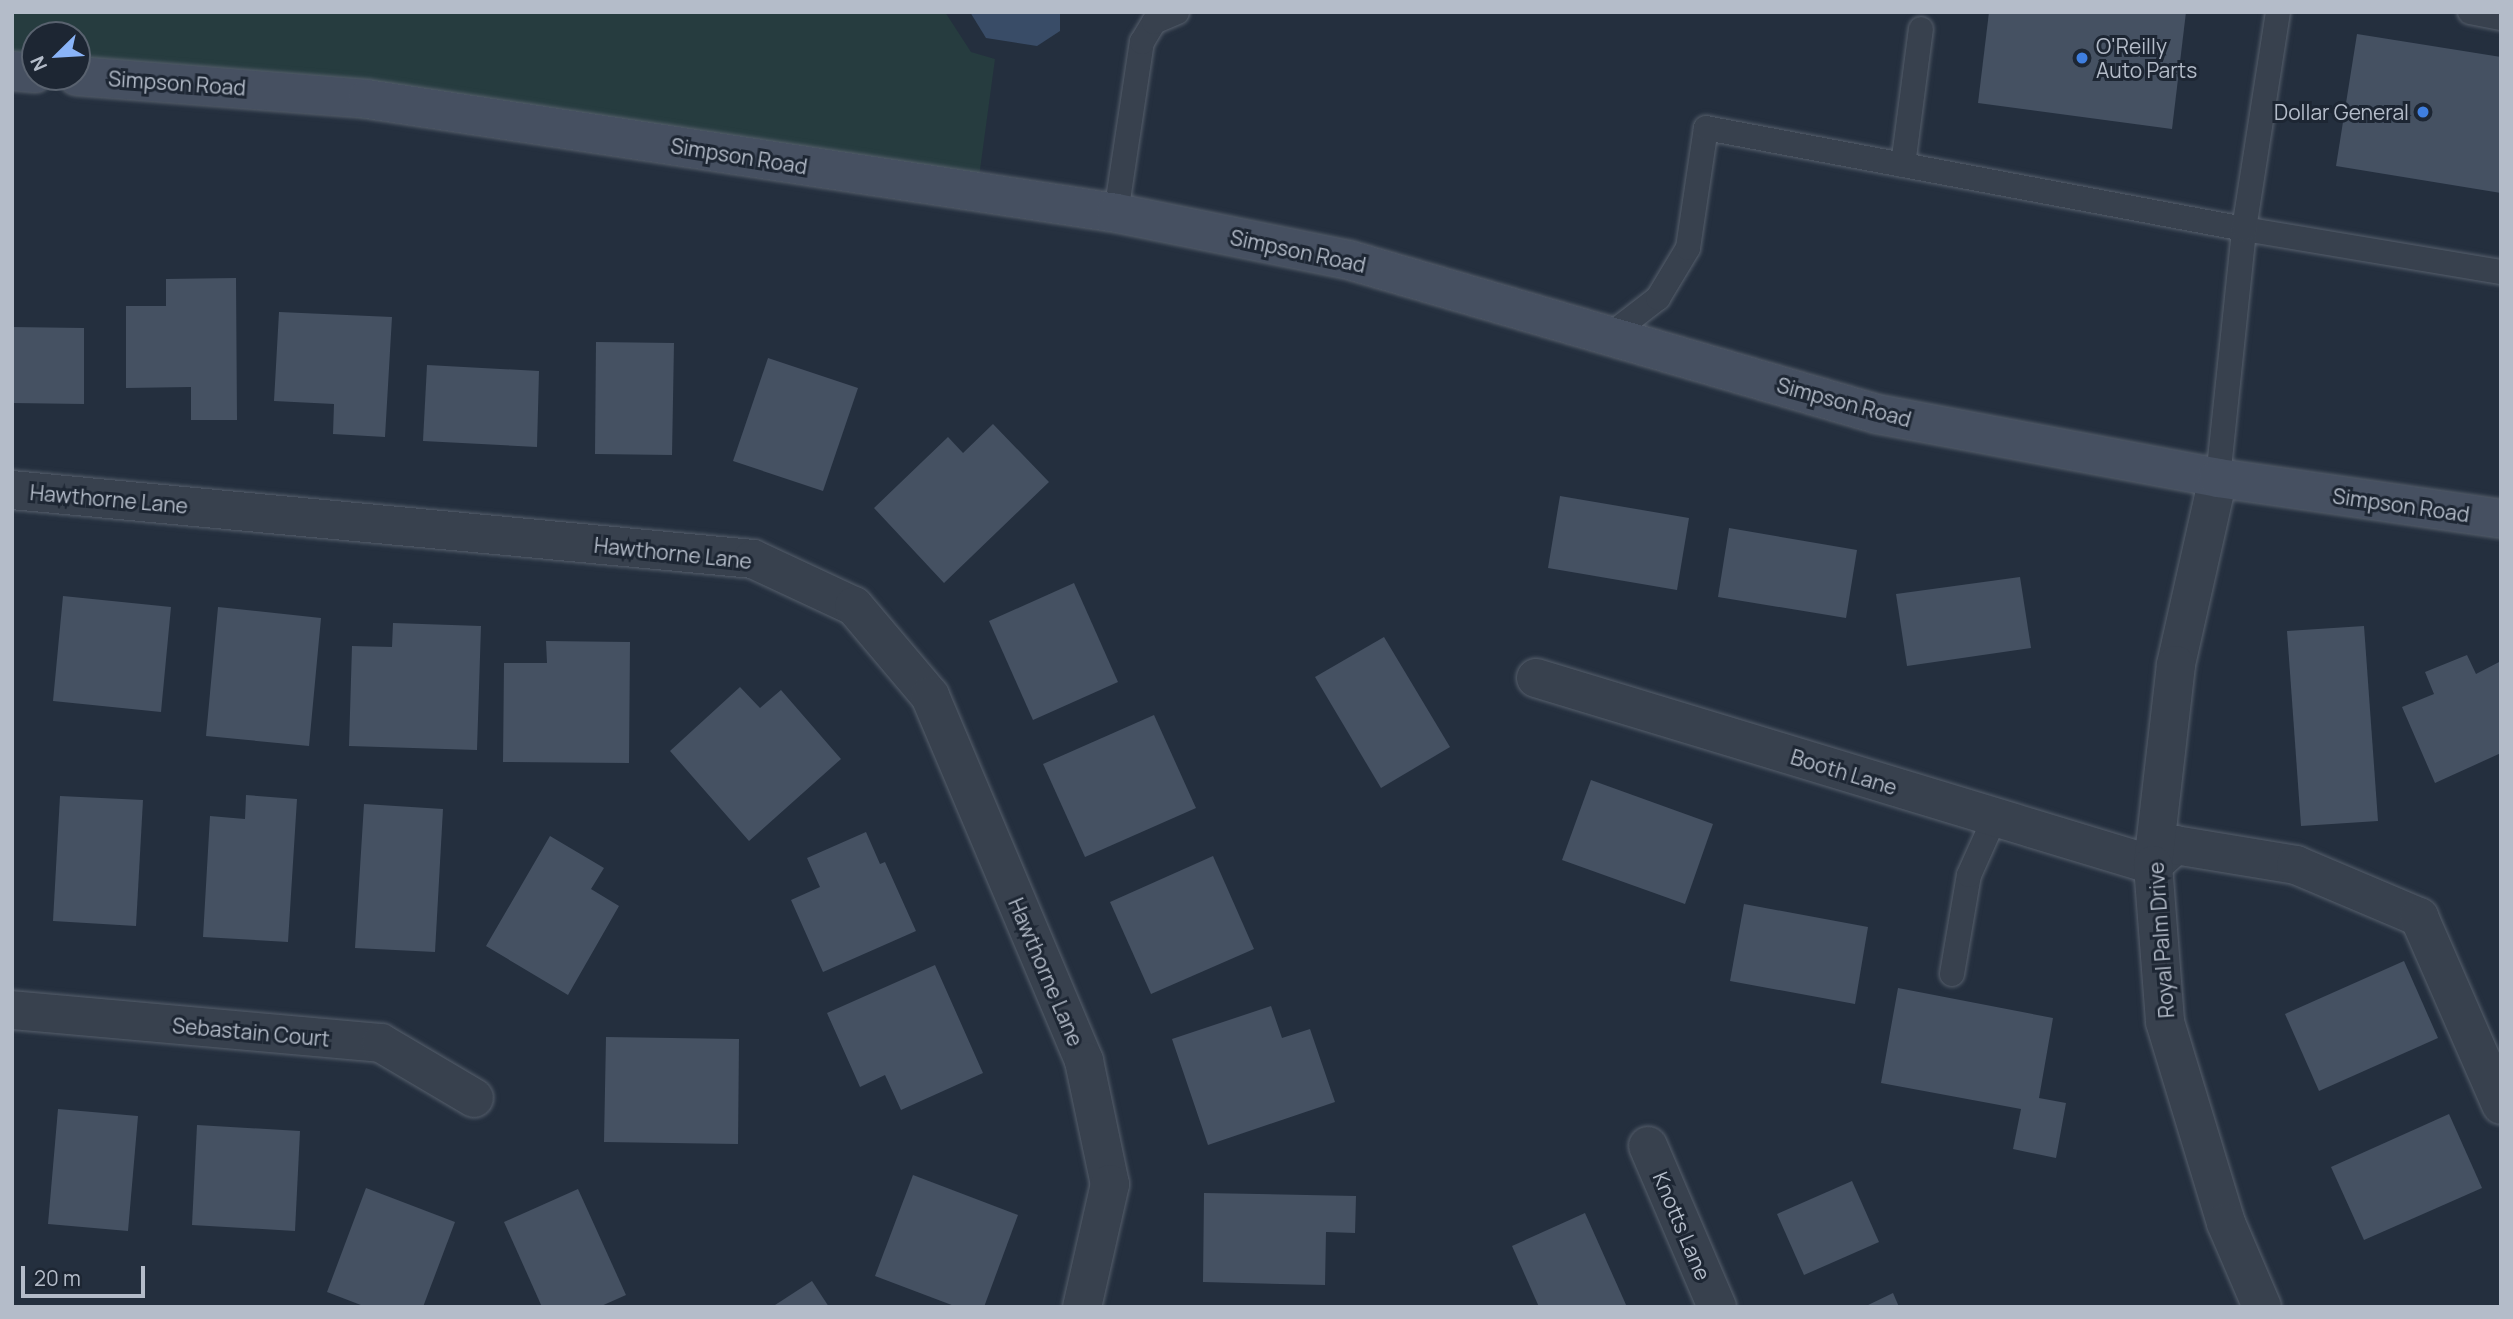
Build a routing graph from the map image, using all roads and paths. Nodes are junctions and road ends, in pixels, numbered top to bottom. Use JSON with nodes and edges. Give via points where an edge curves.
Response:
{"nodes":[{"id":1,"x":1177,"y":12,"type":"edge"},
{"id":2,"x":2278,"y":12,"type":"edge"},
{"id":3,"x":2470,"y":12,"type":"edge"},
{"id":4,"x":2501,"y":18,"type":"edge"},
{"id":5,"x":1921,"y":29,"type":"dead end"},
{"id":6,"x":91,"y":77,"type":"edge"},
{"id":7,"x":1903,"y":165,"type":"junction"},
{"id":8,"x":1115,"y":213,"type":"junction"},
{"id":9,"x":2244,"y":229,"type":"junction"},
{"id":10,"x":2501,"y":272,"type":"edge"},
{"id":11,"x":1610,"y":335,"type":"junction"},
{"id":12,"x":2218,"y":478,"type":"junction"},
{"id":13,"x":12,"y":490,"type":"edge"},
{"id":14,"x":2501,"y":519,"type":"edge"},
{"id":15,"x":1536,"y":678,"type":"dead end"},
{"id":16,"x":1995,"y":817,"type":"junction"},
{"id":17,"x":2153,"y":865,"type":"junction"},
{"id":18,"x":1952,"y":974,"type":"dead end"},
{"id":19,"x":12,"y":1010,"type":"edge"},
{"id":20,"x":474,"y":1098,"type":"dead end"},
{"id":21,"x":2501,"y":1105,"type":"edge"},
{"id":22,"x":1648,"y":1146,"type":"dead end"},
{"id":23,"x":1082,"y":1307,"type":"edge"},
{"id":24,"x":1717,"y":1307,"type":"edge"},
{"id":25,"x":2262,"y":1307,"type":"edge"}],
"edges":[{"from":1,"to":8,"type":"lane","via":[[1154,22],[1142,42]]},
{"from":2,"to":9,"type":"lane"},
{"from":3,"to":4,"type":"lane"},
{"from":5,"to":7,"type":"lane"},
{"from":6,"to":8,"type":"main road","name":"Simpson Road","via":[[366,99]]},
{"from":7,"to":9,"type":"lane"},
{"from":7,"to":11,"type":"lane","via":[[1706,128],[1688,248],[1658,298]]},
{"from":8,"to":11,"type":"main road","name":"Simpson Road","via":[[1349,260]]},
{"from":9,"to":10,"type":"lane"},
{"from":9,"to":12,"type":"lane"},
{"from":11,"to":12,"type":"main road","name":"Simpson Road","via":[[1877,414]]},
{"from":12,"to":14,"type":"main road","name":"Simpson Road"},
{"from":12,"to":17,"type":"street","name":"Royal Palm Drive","via":[[2176,665]]},
{"from":13,"to":23,"type":"street","name":"Hawthorne Lane","via":[[753,559],[854,606],[930,696],[1084,1061],[1110,1184]]},
{"from":15,"to":16,"type":"street","name":"Booth Lane"},
{"from":16,"to":17,"type":"street","name":"Booth Lane"},
{"from":16,"to":18,"type":"lane","via":[[1969,875]]},
{"from":17,"to":21,"type":"street","via":[[2175,845],[2297,865],[2420,917]]},
{"from":17,"to":25,"type":"street","name":"Royal Palm Drive","via":[[2165,1022],[2226,1223]]},
{"from":19,"to":20,"type":"street","name":"Sebastain Court","via":[[381,1043]]},
{"from":22,"to":24,"type":"street","name":"Knotts Lane"}]}
